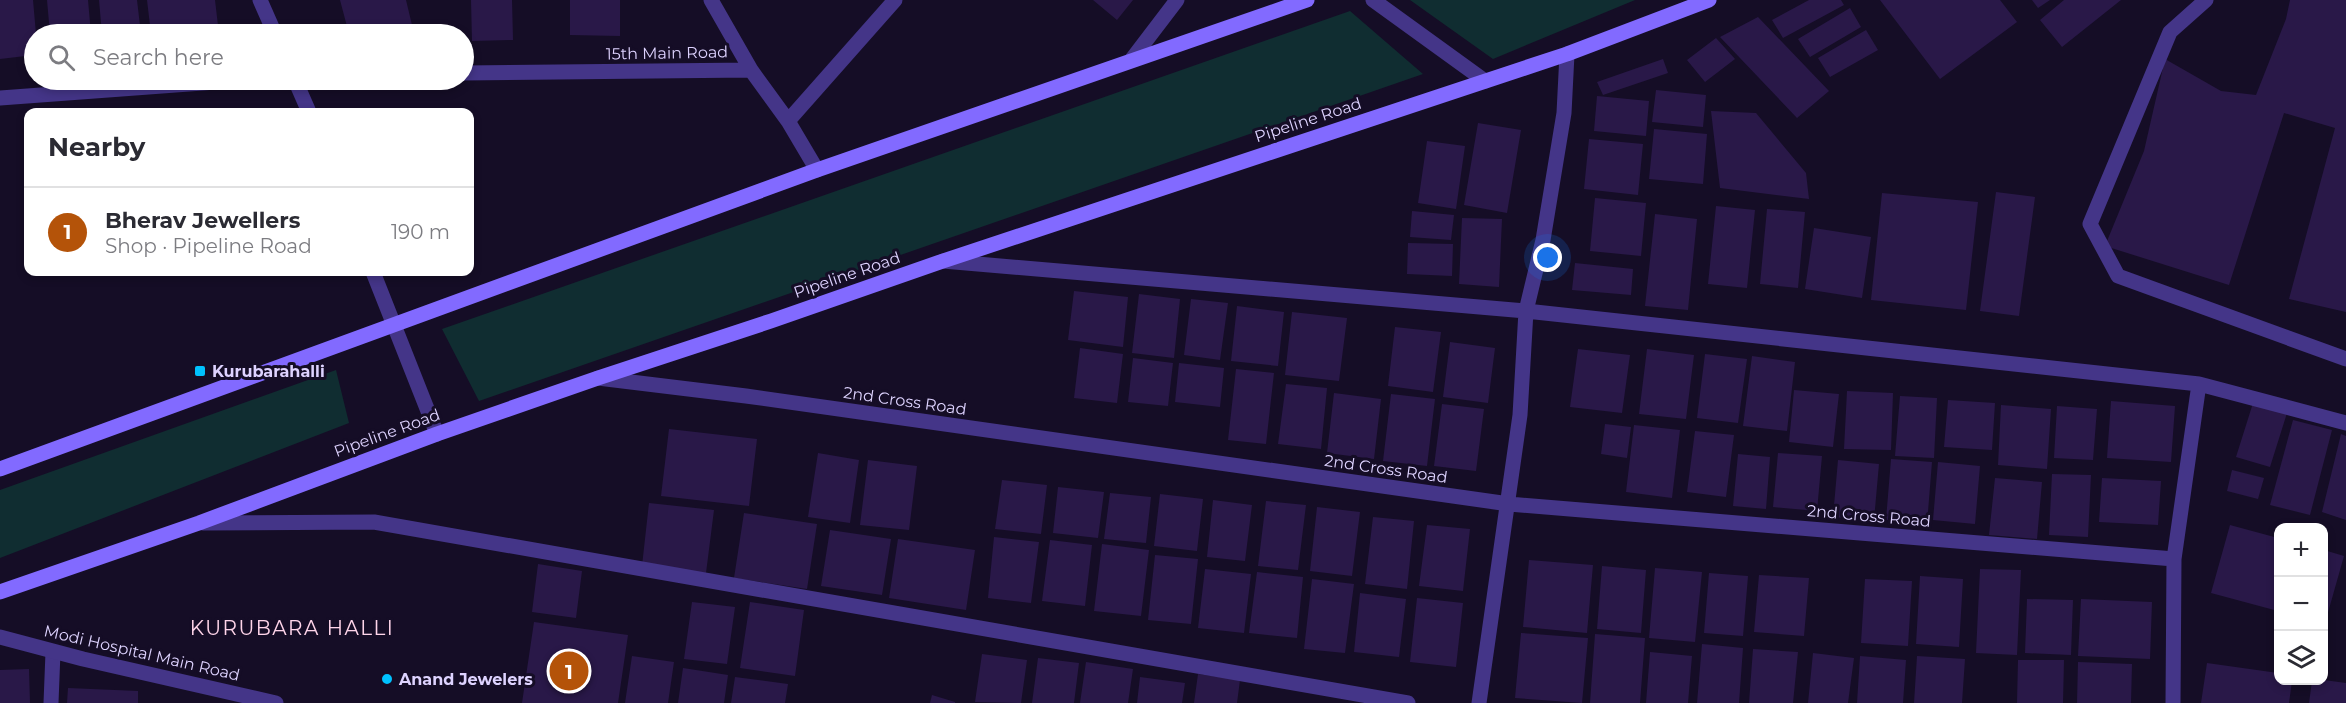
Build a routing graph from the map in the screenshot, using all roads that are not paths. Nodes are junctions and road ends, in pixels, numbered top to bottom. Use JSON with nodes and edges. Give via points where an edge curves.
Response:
{"nodes":[{"id":1,"x":260,"y":0,"type":"edge"},
{"id":2,"x":711,"y":0,"type":"edge"},
{"id":3,"x":895,"y":0,"type":"edge"},
{"id":4,"x":1178,"y":0,"type":"edge"},
{"id":5,"x":1307,"y":0,"type":"edge"},
{"id":6,"x":1373,"y":0,"type":"edge"},
{"id":7,"x":1709,"y":0,"type":"edge"},
{"id":8,"x":2206,"y":0,"type":"edge"},
{"id":9,"x":271,"y":24,"type":"edge"},
{"id":10,"x":1567,"y":54,"type":"junction"},
{"id":11,"x":1132,"y":59,"type":"junction"},
{"id":12,"x":751,"y":70,"type":"junction"},
{"id":13,"x":474,"y":73,"type":"edge"},
{"id":14,"x":1485,"y":81,"type":"junction"},
{"id":15,"x":108,"y":90,"type":"edge"},
{"id":16,"x":299,"y":90,"type":"edge"},
{"id":17,"x":0,"y":98,"type":"edge"},
{"id":18,"x":307,"y":108,"type":"edge"},
{"id":19,"x":788,"y":121,"type":"junction"},
{"id":20,"x":817,"y":170,"type":"junction"},
{"id":21,"x":944,"y":261,"type":"junction"},
{"id":22,"x":375,"y":276,"type":"edge"},
{"id":23,"x":1526,"y":311,"type":"junction"},
{"id":24,"x":394,"y":324,"type":"junction"},
{"id":25,"x":2346,"y":359,"type":"edge"},
{"id":26,"x":598,"y":378,"type":"junction"},
{"id":27,"x":2199,"y":384,"type":"junction"},
{"id":28,"x":2346,"y":423,"type":"edge"},
{"id":29,"x":436,"y":434,"type":"junction"},
{"id":30,"x":0,"y":469,"type":"edge"},
{"id":31,"x":1509,"y":504,"type":"junction"},
{"id":32,"x":199,"y":523,"type":"junction"},
{"id":33,"x":2174,"y":559,"type":"junction"},
{"id":34,"x":0,"y":592,"type":"edge"},
{"id":35,"x":0,"y":637,"type":"edge"},
{"id":36,"x":53,"y":652,"type":"junction"},
{"id":37,"x":247,"y":700,"type":"edge"},
{"id":38,"x":51,"y":703,"type":"edge"},
{"id":39,"x":276,"y":703,"type":"edge"},
{"id":40,"x":1408,"y":703,"type":"edge"},
{"id":41,"x":1479,"y":703,"type":"edge"},
{"id":42,"x":2174,"y":703,"type":"edge"}],
"edges":[{"from":1,"to":9,"type":"street"},
{"from":2,"to":12,"type":"street"},
{"from":3,"to":19,"type":"street"},
{"from":4,"to":11,"type":"street"},
{"from":5,"to":11,"type":"main road"},
{"from":6,"to":14,"type":"street"},
{"from":7,"to":10,"type":"main road","name":"Pipeline Road"},
{"from":8,"to":25,"type":"street","via":[[2170,32],[2090,224],[2118,276]]},
{"from":10,"to":14,"type":"main road","name":"Pipeline Road"},
{"from":10,"to":23,"type":"street","via":[[1564,113],[1543,240]]},
{"from":11,"to":20,"type":"main road"},
{"from":12,"to":13,"type":"street","name":"15th Main Road"},
{"from":12,"to":19,"type":"street","name":"15th Main Road"},
{"from":14,"to":21,"type":"main road","name":"Pipeline Road"},
{"from":15,"to":17,"type":"street"},
{"from":16,"to":18,"type":"street"},
{"from":19,"to":20,"type":"street","name":"15th Main Road"},
{"from":20,"to":24,"type":"main road"},
{"from":21,"to":23,"type":"street"},
{"from":21,"to":26,"type":"main road","name":"Pipeline Road"},
{"from":22,"to":24,"type":"street"},
{"from":23,"to":27,"type":"street"},
{"from":23,"to":31,"type":"street","via":[[1520,415]]},
{"from":24,"to":29,"type":"street"},
{"from":24,"to":30,"type":"main road"},
{"from":26,"to":29,"type":"main road","name":"Pipeline Road"},
{"from":26,"to":31,"type":"street","name":"2nd Cross Road"},
{"from":27,"to":28,"type":"street"},
{"from":27,"to":33,"type":"street"},
{"from":29,"to":32,"type":"main road","name":"Pipeline Road"},
{"from":31,"to":33,"type":"street","name":"2nd Cross Road"},
{"from":31,"to":41,"type":"street"},
{"from":32,"to":34,"type":"main road","name":"Pipeline Road"},
{"from":32,"to":40,"type":"street","via":[[374,522]]},
{"from":33,"to":42,"type":"street"},
{"from":35,"to":36,"type":"street","name":"Modi Hospital Main Road"},
{"from":36,"to":37,"type":"street","name":"Modi Hospital Main Road"},
{"from":36,"to":38,"type":"street"},
{"from":37,"to":39,"type":"street","name":"Modi Hospital Main Road"}]}
